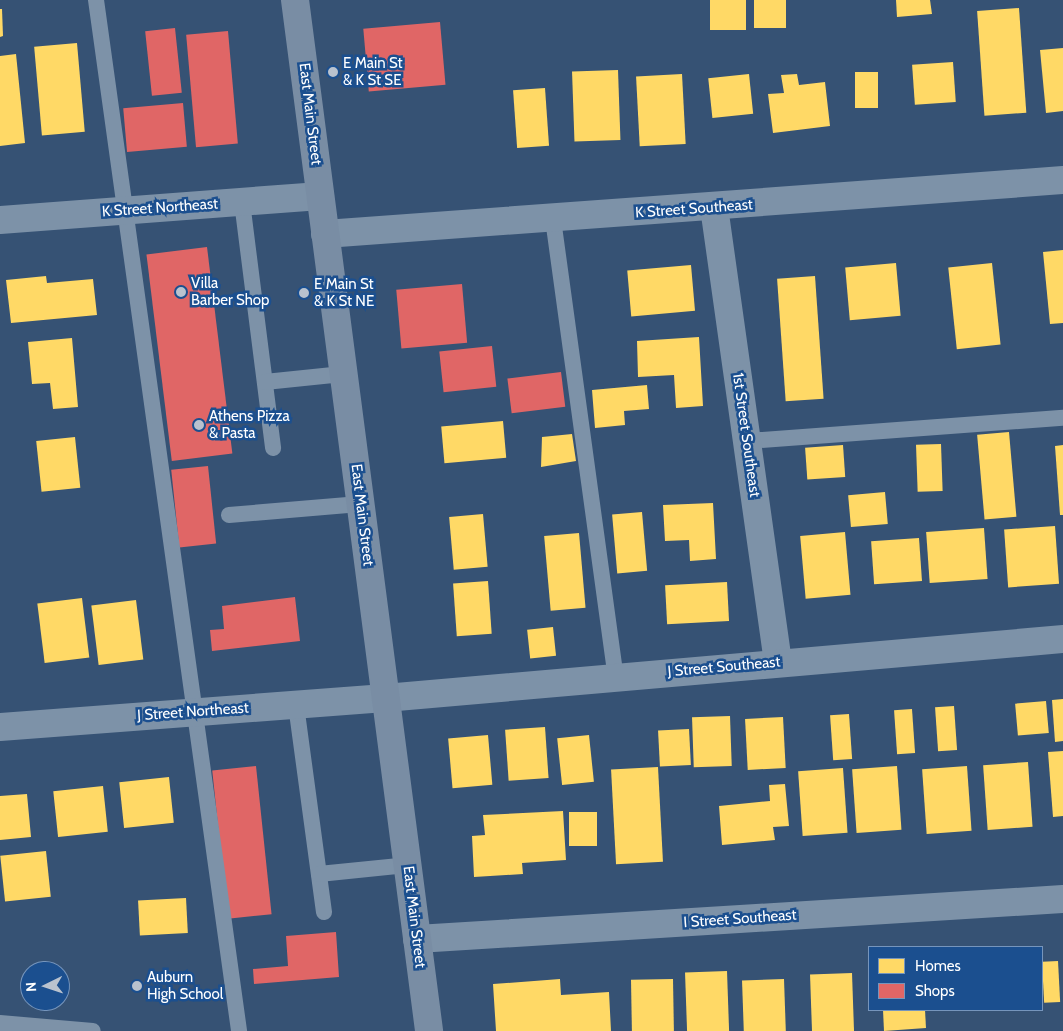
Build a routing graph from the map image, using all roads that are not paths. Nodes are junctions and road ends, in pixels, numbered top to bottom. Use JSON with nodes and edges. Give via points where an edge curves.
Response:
{"nodes":[{"id":1,"x":96,"y":0,"type":"edge"},
{"id":2,"x":295,"y":0,"type":"edge"},
{"id":3,"x":1063,"y":180,"type":"edge"},
{"id":4,"x":320,"y":196,"type":"junction"},
{"id":5,"x":242,"y":202,"type":"junction"},
{"id":6,"x":714,"y":207,"type":"junction"},
{"id":7,"x":126,"y":211,"type":"junction"},
{"id":8,"x":553,"y":219,"type":"junction"},
{"id":9,"x":0,"y":220,"type":"edge"},
{"id":10,"x":325,"y":234,"type":"junction"},
{"id":11,"x":343,"y":374,"type":"junction"},
{"id":12,"x":265,"y":382,"type":"junction"},
{"id":13,"x":1063,"y":418,"type":"edge"},
{"id":14,"x":747,"y":440,"type":"junction"},
{"id":15,"x":273,"y":448,"type":"dead end"},
{"id":16,"x":360,"y":504,"type":"junction"},
{"id":17,"x":229,"y":515,"type":"dead end"},
{"id":18,"x":1063,"y":640,"type":"edge"},
{"id":19,"x":778,"y":663,"type":"junction"},
{"id":20,"x":616,"y":677,"type":"junction"},
{"id":21,"x":386,"y":698,"type":"junction"},
{"id":22,"x":296,"y":704,"type":"junction"},
{"id":23,"x":192,"y":712,"type":"junction"},
{"id":24,"x":0,"y":726,"type":"edge"},
{"id":25,"x":407,"y":865,"type":"junction"},
{"id":26,"x":319,"y":874,"type":"junction"},
{"id":27,"x":1063,"y":899,"type":"edge"},
{"id":28,"x":324,"y":912,"type":"dead end"},
{"id":29,"x":417,"y":939,"type":"junction"},
{"id":30,"x":0,"y":1023,"type":"edge"},
{"id":31,"x":69,"y":1030,"type":"edge"},
{"id":32,"x":93,"y":1031,"type":"edge"},
{"id":33,"x":239,"y":1031,"type":"edge"},
{"id":34,"x":429,"y":1031,"type":"edge"}],
"edges":[{"from":1,"to":7,"type":"lane"},
{"from":2,"to":4,"type":"main road","name":"East Main Street"},
{"from":3,"to":6,"type":"street","name":"K Street Southeast"},
{"from":4,"to":5,"type":"street","name":"K Street Northeast"},
{"from":4,"to":10,"type":"main road","name":"East Main Street"},
{"from":5,"to":7,"type":"street","name":"K Street Northeast"},
{"from":5,"to":12,"type":"lane"},
{"from":6,"to":8,"type":"street","name":"K Street Southeast"},
{"from":6,"to":14,"type":"street","name":"1st Street Southeast"},
{"from":7,"to":9,"type":"street","name":"K Street Northeast"},
{"from":7,"to":23,"type":"lane"},
{"from":8,"to":10,"type":"street","name":"K Street Southeast"},
{"from":8,"to":20,"type":"lane"},
{"from":10,"to":11,"type":"main road","name":"East Main Street"},
{"from":11,"to":12,"type":"lane"},
{"from":11,"to":16,"type":"main road","name":"East Main Street"},
{"from":12,"to":15,"type":"lane"},
{"from":13,"to":14,"type":"lane"},
{"from":14,"to":19,"type":"street","name":"1st Street Southeast"},
{"from":16,"to":17,"type":"lane"},
{"from":16,"to":21,"type":"main road","name":"East Main Street"},
{"from":18,"to":19,"type":"street","name":"J Street Southeast"},
{"from":19,"to":20,"type":"street","name":"J Street Southeast"},
{"from":20,"to":21,"type":"street","name":"J Street Southeast"},
{"from":21,"to":22,"type":"street","name":"J Street Northeast"},
{"from":21,"to":25,"type":"main road","name":"East Main Street"},
{"from":22,"to":23,"type":"street","name":"J Street Northeast"},
{"from":22,"to":26,"type":"lane"},
{"from":23,"to":24,"type":"street","name":"J Street Northeast"},
{"from":23,"to":33,"type":"lane"},
{"from":25,"to":26,"type":"lane"},
{"from":25,"to":29,"type":"main road","name":"East Main Street"},
{"from":26,"to":28,"type":"lane"},
{"from":27,"to":29,"type":"street","name":"I Street Southeast"},
{"from":29,"to":34,"type":"main road","name":"East Main Street"},
{"from":30,"to":31,"type":"lane"},
{"from":31,"to":32,"type":"lane"}]}
